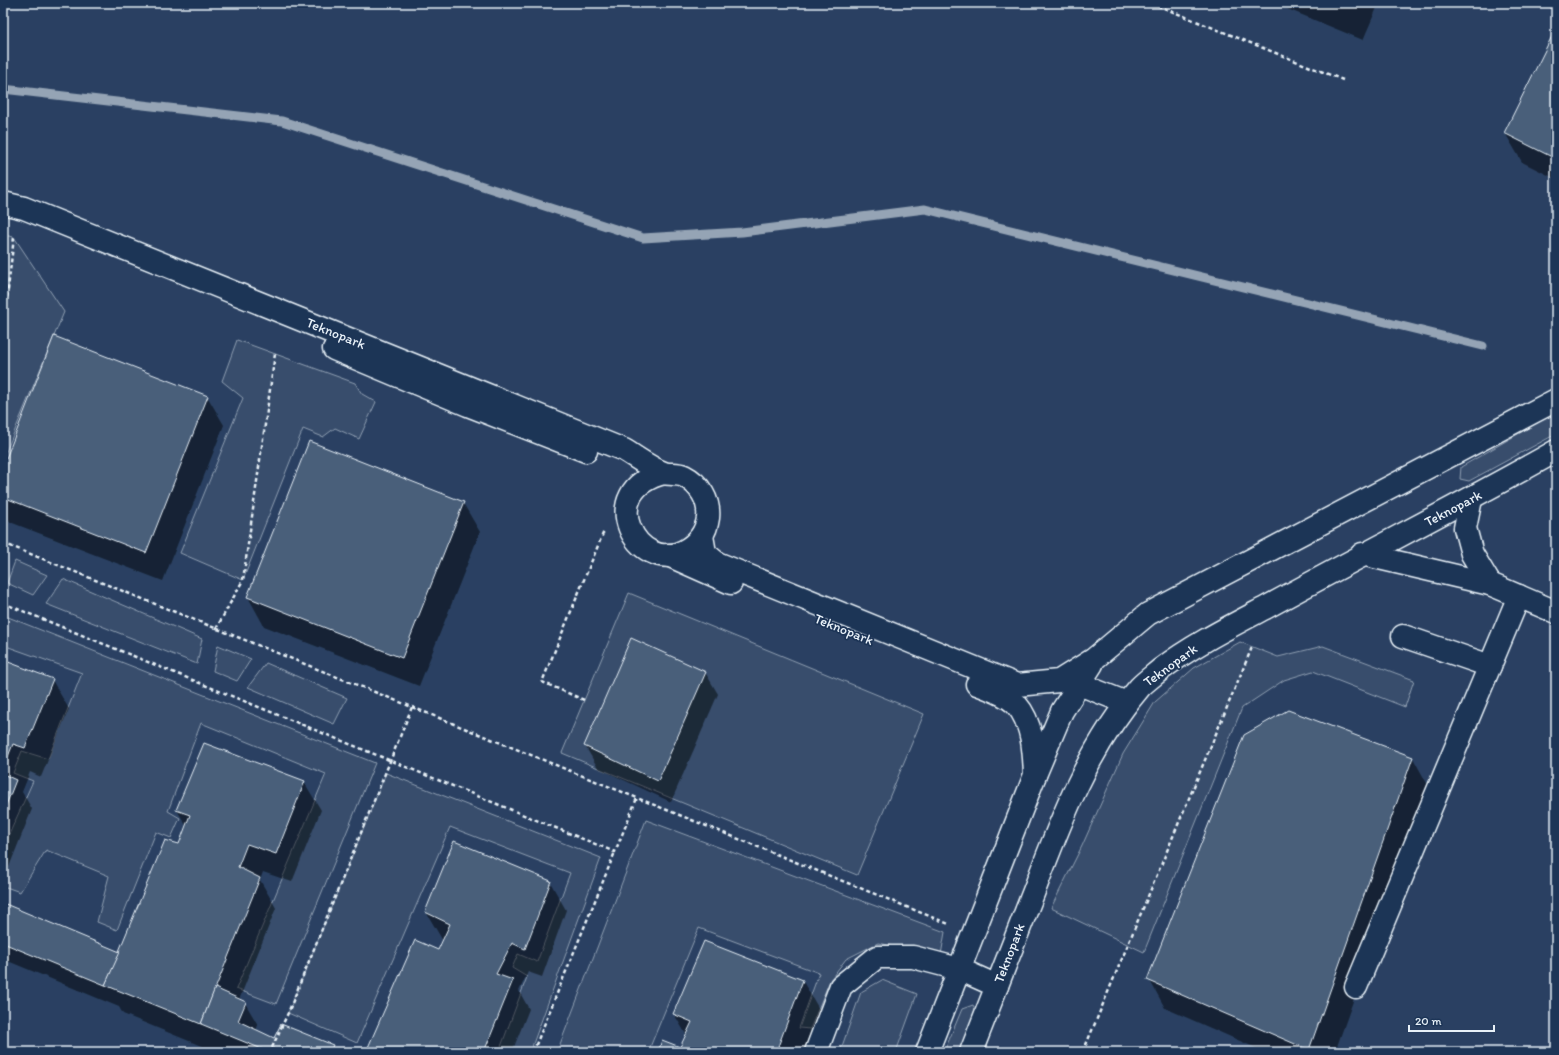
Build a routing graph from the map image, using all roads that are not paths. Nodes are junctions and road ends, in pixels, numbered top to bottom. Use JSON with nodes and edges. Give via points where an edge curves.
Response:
{"nodes":[{"id":1,"x":3,"y":204,"type":"edge"},
{"id":2,"x":1556,"y":400,"type":"edge"},
{"id":3,"x":1556,"y":451,"type":"edge"},
{"id":4,"x":664,"y":473,"type":"junction"},
{"id":5,"x":639,"y":484,"type":"junction"},
{"id":6,"x":1471,"y":499,"type":"junction"},
{"id":7,"x":702,"y":536,"type":"junction"},
{"id":8,"x":1362,"y":554,"type":"junction"},
{"id":9,"x":668,"y":555,"type":"junction"},
{"id":10,"x":1490,"y":584,"type":"junction"},
{"id":11,"x":1519,"y":596,"type":"junction"},
{"id":12,"x":1556,"y":612,"type":"edge"},
{"id":13,"x":1403,"y":636,"type":"dead end"},
{"id":14,"x":1094,"y":659,"type":"junction"},
{"id":15,"x":1490,"y":666,"type":"junction"},
{"id":16,"x":1079,"y":684,"type":"junction"},
{"id":17,"x":1127,"y":703,"type":"junction"},
{"id":18,"x":1035,"y":775,"type":"junction"},
{"id":19,"x":959,"y":970,"type":"junction"},
{"id":20,"x":997,"y":986,"type":"junction"},
{"id":21,"x":1356,"y":987,"type":"dead end"},
{"id":22,"x":816,"y":1052,"type":"edge"},
{"id":23,"x":927,"y":1052,"type":"edge"},
{"id":24,"x":971,"y":1052,"type":"edge"}],
"edges":[{"from":1,"to":4,"type":"street","name":"Teknopark","via":[[24,208],[624,450]]},
{"from":1,"to":5,"type":"street","name":"Teknopark","via":[[21,218],[127,264],[468,405],[630,468],[637,475]]},
{"from":2,"to":14,"type":"street","name":"Teknopark","via":[[1148,614]]},
{"from":3,"to":6,"type":"street","name":"Teknopark"},
{"from":4,"to":5,"type":"street","via":[[651,476]]},
{"from":4,"to":7,"type":"street","via":[[684,476],[701,490],[708,513],[707,525]]},
{"from":5,"to":9,"type":"street","via":[[630,495],[626,509],[627,523],[632,536],[654,553]]},
{"from":6,"to":8,"type":"street","name":"Teknopark"},
{"from":6,"to":10,"type":"street","via":[[1465,528],[1472,554]]},
{"from":7,"to":9,"type":"street","via":[[694,545],[682,552]]},
{"from":7,"to":14,"type":"street","name":"Teknopark","via":[[705,553],[717,563],[1017,685],[1059,681]]},
{"from":8,"to":10,"type":"street"},
{"from":8,"to":17,"type":"street","name":"Teknopark","via":[[1171,662],[1142,685]]},
{"from":9,"to":18,"type":"street","name":"Teknopark","via":[[1000,693],[1016,704],[1024,718],[1034,745]]},
{"from":10,"to":11,"type":"street"},
{"from":11,"to":12,"type":"street"},
{"from":11,"to":15,"type":"street"},
{"from":13,"to":15,"type":"street"},
{"from":14,"to":16,"type":"street","name":"Teknopark"},
{"from":15,"to":21,"type":"street"},
{"from":16,"to":17,"type":"street"},
{"from":16,"to":18,"type":"street","name":"Teknopark","via":[[1062,711]]},
{"from":17,"to":20,"type":"street","name":"Teknopark","via":[[1097,746],[1081,779],[1055,836]]},
{"from":18,"to":19,"type":"street","name":"Teknopark"},
{"from":19,"to":20,"type":"street"},
{"from":19,"to":22,"type":"street","via":[[913,957],[877,957],[841,986]]},
{"from":19,"to":23,"type":"street","name":"Teknopark"},
{"from":20,"to":24,"type":"street","name":"Teknopark"}]}
